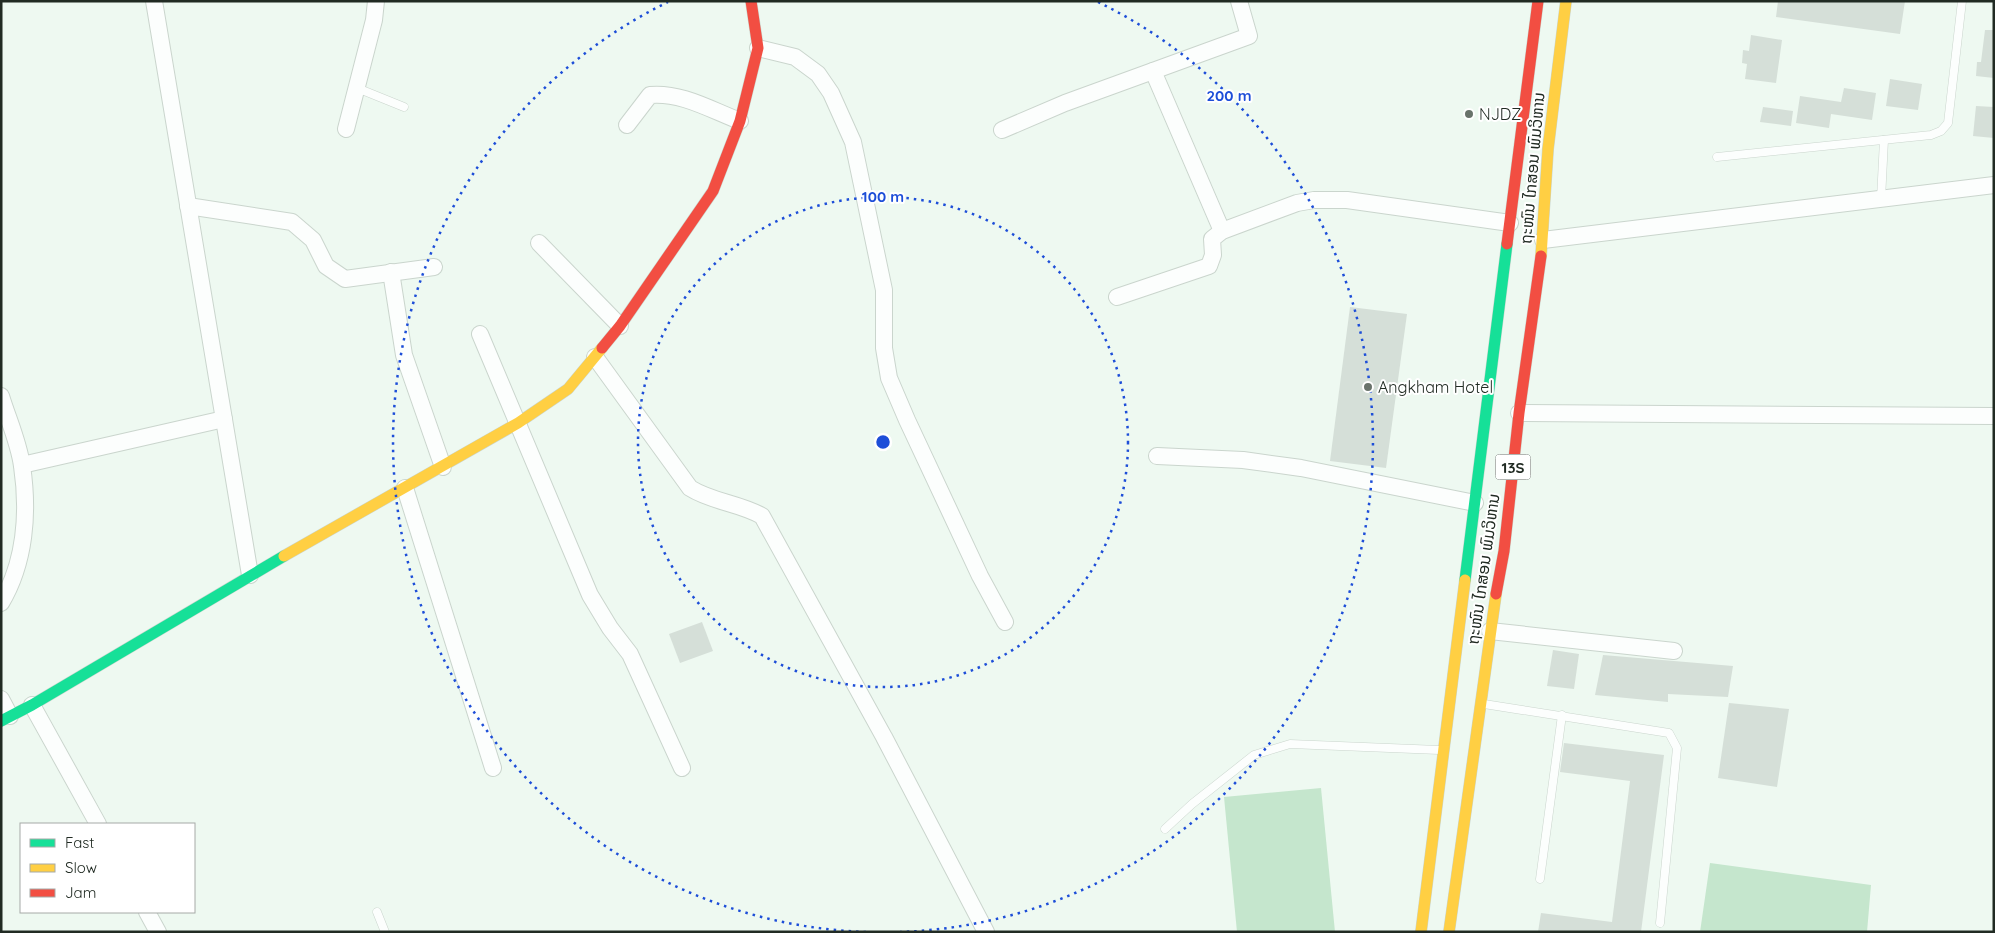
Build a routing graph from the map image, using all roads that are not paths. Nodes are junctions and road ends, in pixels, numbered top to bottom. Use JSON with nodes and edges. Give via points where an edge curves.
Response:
{"nodes":[{"id":1,"x":154,"y":1,"type":"edge"},
{"id":2,"x":376,"y":1,"type":"edge"},
{"id":3,"x":751,"y":1,"type":"edge"},
{"id":4,"x":1239,"y":1,"type":"edge"},
{"id":5,"x":1538,"y":1,"type":"edge"},
{"id":6,"x":1566,"y":1,"type":"edge"},
{"id":7,"x":1962,"y":1,"type":"edge"},
{"id":8,"x":758,"y":48,"type":"junction"},
{"id":9,"x":1153,"y":71,"type":"junction"},
{"id":10,"x":357,"y":88,"type":"junction"},
{"id":11,"x":404,"y":107,"type":"dead end"},
{"id":12,"x":740,"y":121,"type":"junction"},
{"id":13,"x":627,"y":126,"type":"dead end"},
{"id":14,"x":346,"y":129,"type":"dead end"},
{"id":15,"x":1002,"y":130,"type":"dead end"},
{"id":16,"x":1884,"y":140,"type":"junction"},
{"id":17,"x":1717,"y":157,"type":"dead end"},
{"id":18,"x":1994,"y":185,"type":"edge"},
{"id":19,"x":1881,"y":198,"type":"junction"},
{"id":20,"x":188,"y":206,"type":"junction"},
{"id":21,"x":1510,"y":223,"type":"junction"},
{"id":22,"x":1222,"y":231,"type":"junction"},
{"id":23,"x":1543,"y":240,"type":"junction"},
{"id":24,"x":539,"y":243,"type":"dead end"},
{"id":25,"x":434,"y":267,"type":"dead end"},
{"id":26,"x":391,"y":272,"type":"junction"},
{"id":27,"x":1118,"y":297,"type":"dead end"},
{"id":28,"x":620,"y":326,"type":"junction"},
{"id":29,"x":480,"y":334,"type":"dead end"},
{"id":30,"x":595,"y":356,"type":"junction"},
{"id":31,"x":1,"y":396,"type":"edge"},
{"id":32,"x":1519,"y":413,"type":"junction"},
{"id":33,"x":1994,"y":416,"type":"edge"},
{"id":34,"x":224,"y":420,"type":"junction"},
{"id":35,"x":518,"y":423,"type":"junction"},
{"id":36,"x":1156,"y":456,"type":"dead end"},
{"id":37,"x":22,"y":465,"type":"junction"},
{"id":38,"x":443,"y":467,"type":"junction"},
{"id":39,"x":405,"y":488,"type":"junction"},
{"id":40,"x":1475,"y":503,"type":"junction"},
{"id":41,"x":250,"y":575,"type":"junction"},
{"id":42,"x":1,"y":603,"type":"edge"},
{"id":43,"x":1005,"y":622,"type":"dead end"},
{"id":44,"x":1490,"y":631,"type":"junction"},
{"id":45,"x":1674,"y":650,"type":"dead end"},
{"id":46,"x":1,"y":699,"type":"edge"},
{"id":47,"x":1480,"y":704,"type":"junction"},
{"id":48,"x":32,"y":705,"type":"junction"},
{"id":49,"x":1562,"y":716,"type":"junction"},
{"id":50,"x":5,"y":719,"type":"edge"},
{"id":51,"x":1444,"y":751,"type":"junction"},
{"id":52,"x":493,"y":768,"type":"dead end"},
{"id":53,"x":682,"y":768,"type":"dead end"},
{"id":54,"x":97,"y":823,"type":"edge"},
{"id":55,"x":1165,"y":829,"type":"dead end"},
{"id":56,"x":1540,"y":879,"type":"dead end"},
{"id":57,"x":377,"y":912,"type":"dead end"},
{"id":58,"x":147,"y":913,"type":"edge"},
{"id":59,"x":1660,"y":923,"type":"dead end"},
{"id":60,"x":158,"y":932,"type":"edge"},
{"id":61,"x":385,"y":932,"type":"edge"},
{"id":62,"x":986,"y":932,"type":"edge"},
{"id":63,"x":1422,"y":932,"type":"edge"},
{"id":64,"x":1449,"y":932,"type":"edge"}],
"edges":[{"from":1,"to":20,"type":"street"},
{"from":2,"to":10,"type":"street"},
{"from":3,"to":8,"type":"main road"},
{"from":4,"to":9,"type":"street","via":[[1249,36]]},
{"from":5,"to":21,"type":"main road","name":"ຖະໜົນ ໄກສອນ ພົມວິຫານ","number":"13S"},
{"from":6,"to":23,"type":"main road","name":"ຖະໜົນ ໄກສອນ ພົມວິຫານ","number":"13S","via":[[1548,150]]},
{"from":7,"to":16,"type":"lane","via":[[1948,123],[1931,135]]},
{"from":8,"to":12,"type":"main road"},
{"from":8,"to":43,"type":"street","via":[[795,58],[818,74],[831,93],[853,142],[884,290],[884,348],[889,378],[906,420]]},
{"from":9,"to":15,"type":"street"},
{"from":9,"to":22,"type":"street"},
{"from":10,"to":11,"type":"lane"},
{"from":10,"to":14,"type":"street"},
{"from":12,"to":13,"type":"street","via":[[678,96],[662,94],[650,95]]},
{"from":12,"to":28,"type":"main road","via":[[713,191]]},
{"from":16,"to":17,"type":"lane"},
{"from":16,"to":19,"type":"lane"},
{"from":18,"to":19,"type":"street"},
{"from":19,"to":23,"type":"street"},
{"from":20,"to":26,"type":"street","via":[[292,222],[313,240],[326,266],[345,279]]},
{"from":20,"to":34,"type":"street"},
{"from":21,"to":22,"type":"street","via":[[1347,200],[1314,200],[1297,203]]},
{"from":21,"to":40,"type":"main road","name":"ຖະໜົນ ໄກສອນ ພົມວິຫານ","number":"13S"},
{"from":22,"to":27,"type":"street","via":[[1212,239],[1213,255],[1209,266]]},
{"from":23,"to":32,"type":"main road","name":"ຖະໜົນ ໄກສອນ ພົມວິຫານ","number":"13S"},
{"from":24,"to":28,"type":"street"},
{"from":25,"to":26,"type":"street"},
{"from":26,"to":38,"type":"street","via":[[404,355]]},
{"from":28,"to":30,"type":"main road"},
{"from":29,"to":35,"type":"street"},
{"from":30,"to":35,"type":"main road","via":[[568,390]]},
{"from":30,"to":62,"type":"street","via":[[690,488],[701,495],[762,516],[884,737]]},
{"from":31,"to":37,"type":"street"},
{"from":32,"to":33,"type":"street"},
{"from":32,"to":44,"type":"main road","name":"ຖະໜົນ ໄກສອນ ພົມວິຫານ","number":"13S"},
{"from":34,"to":37,"type":"street"},
{"from":34,"to":41,"type":"street"},
{"from":35,"to":38,"type":"main road"},
{"from":35,"to":53,"type":"street","via":[[590,595],[630,654]]},
{"from":36,"to":40,"type":"street","via":[[1243,460],[1301,468]]},
{"from":37,"to":42,"type":"street","via":[[24,537],[12,586]]},
{"from":38,"to":39,"type":"main road"},
{"from":39,"to":41,"type":"main road"},
{"from":39,"to":52,"type":"street"},
{"from":40,"to":51,"type":"main road","name":"ຖະໜົນ ໄກສອນ ພົມວິຫານ","number":"13S","via":[[1474,548]]},
{"from":41,"to":48,"type":"main road"},
{"from":44,"to":45,"type":"street"},
{"from":44,"to":47,"type":"main road","name":"ຖະໜົນ ໄກສອນ ພົມວິຫານ","number":"13S"},
{"from":46,"to":50,"type":"street"},
{"from":47,"to":49,"type":"lane"},
{"from":47,"to":64,"type":"main road","name":"ຖະໜົນ ໄກສອນ ພົມວິຫານ","number":"13S"},
{"from":48,"to":50,"type":"main road"},
{"from":48,"to":54,"type":"street"},
{"from":49,"to":56,"type":"lane"},
{"from":49,"to":59,"type":"lane","via":[[1669,733],[1677,748]]},
{"from":51,"to":55,"type":"lane","via":[[1290,744],[1254,755]]},
{"from":51,"to":63,"type":"main road","name":"ຖະໜົນ ໄກສອນ ພົມວິຫານ","number":"13S"},
{"from":57,"to":61,"type":"lane"},
{"from":58,"to":60,"type":"street"}]}
